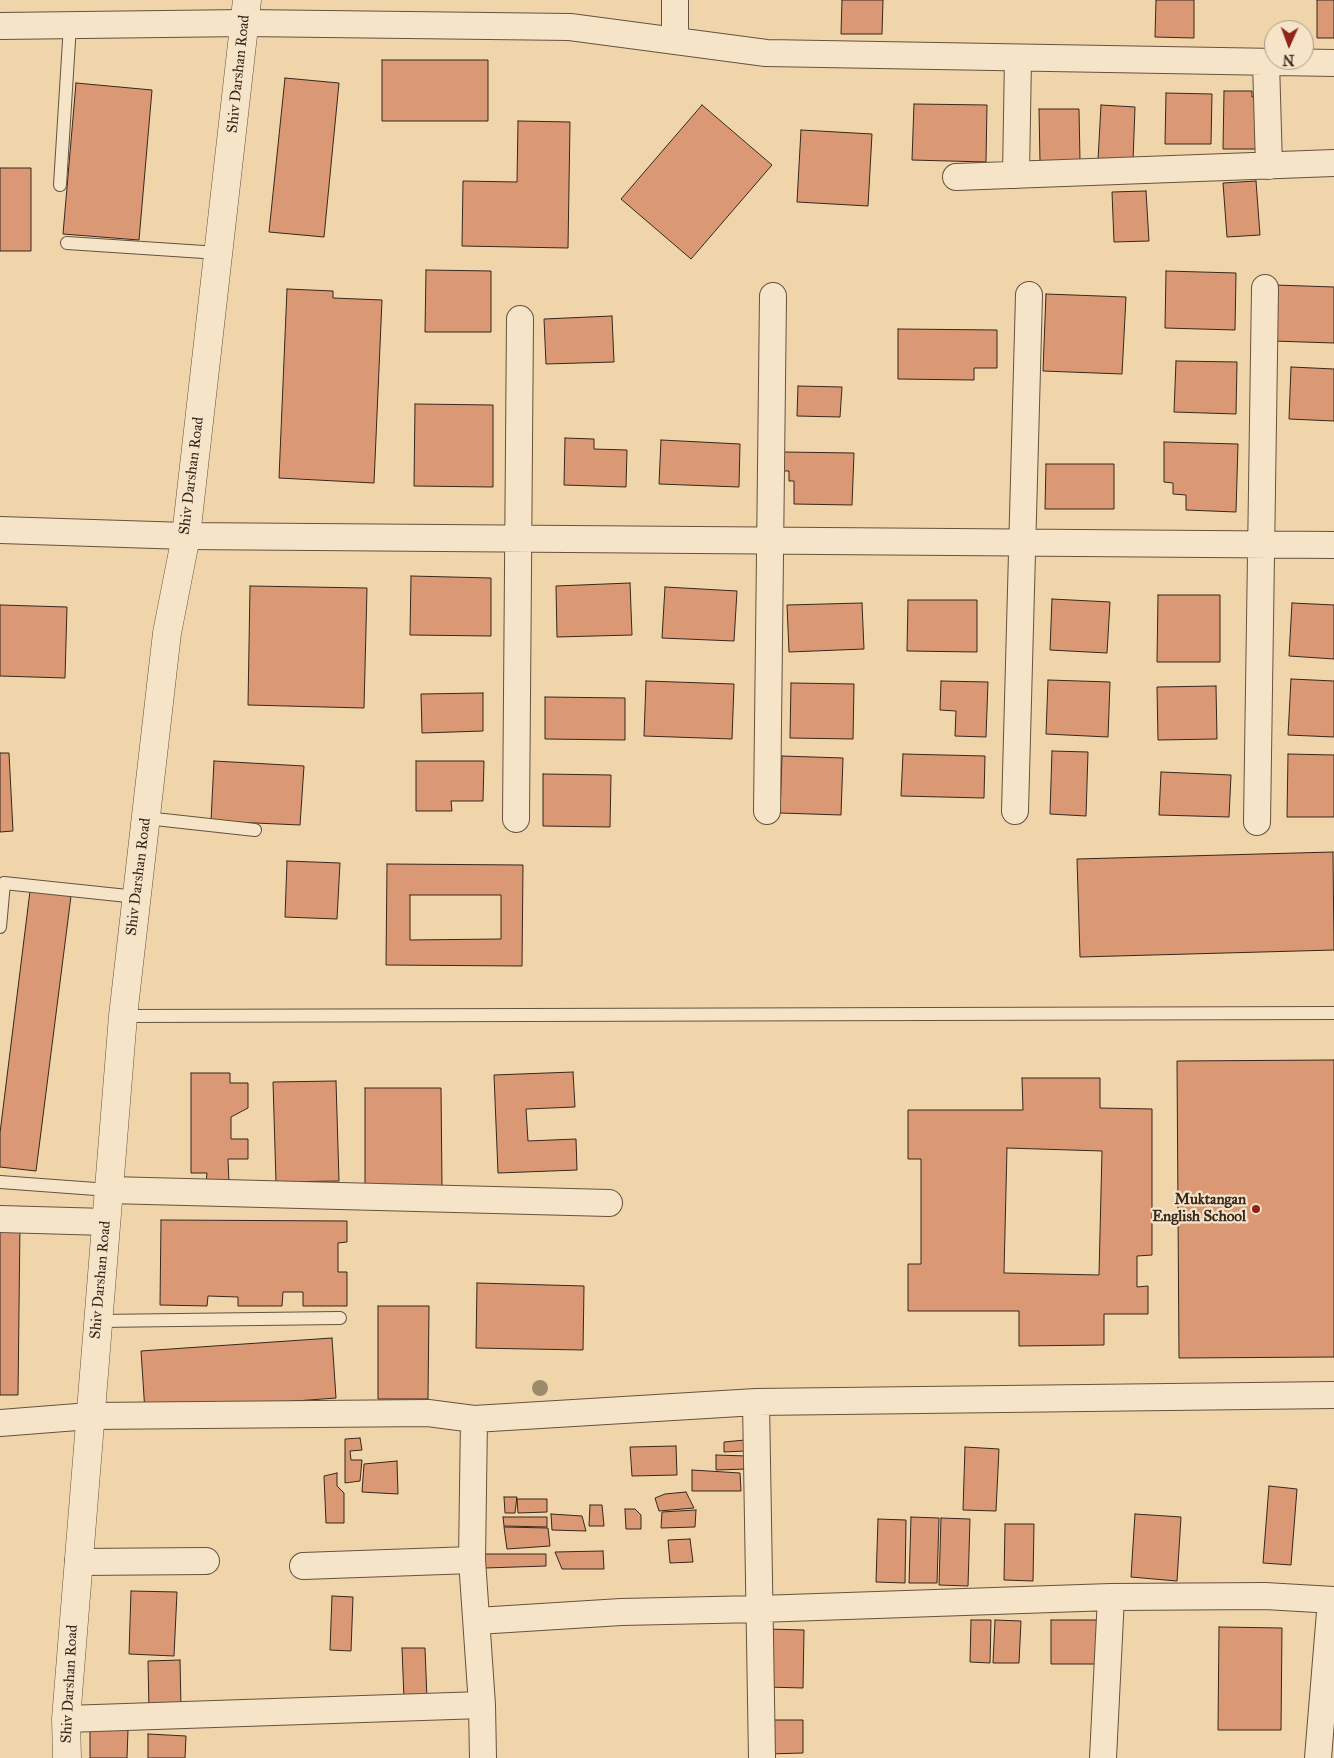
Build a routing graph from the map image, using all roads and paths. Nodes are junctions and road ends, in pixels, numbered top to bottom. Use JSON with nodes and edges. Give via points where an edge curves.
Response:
{"nodes":[{"id":1,"x":675,"y":0,"type":"edge"},
{"id":2,"x":246,"y":12,"type":"edge"},
{"id":3,"x":70,"y":25,"type":"junction"},
{"id":4,"x":0,"y":26,"type":"edge"},
{"id":5,"x":675,"y":41,"type":"junction"},
{"id":6,"x":1018,"y":58,"type":"junction"},
{"id":7,"x":1264,"y":62,"type":"edge"},
{"id":8,"x":1314,"y":63,"type":"edge"},
{"id":9,"x":1334,"y":63,"type":"edge"},
{"id":10,"x":1266,"y":70,"type":"edge"},
{"id":11,"x":1334,"y":163,"type":"edge"},
{"id":12,"x":1269,"y":166,"type":"junction"},
{"id":13,"x":1016,"y":175,"type":"junction"},
{"id":14,"x":956,"y":177,"type":"dead end"},
{"id":15,"x":60,"y":185,"type":"dead end"},
{"id":16,"x":67,"y":243,"type":"dead end"},
{"id":17,"x":219,"y":253,"type":"junction"},
{"id":18,"x":1265,"y":288,"type":"dead end"},
{"id":19,"x":1029,"y":295,"type":"dead end"},
{"id":20,"x":773,"y":296,"type":"dead end"},
{"id":21,"x":520,"y":319,"type":"dead end"},
{"id":22,"x":0,"y":530,"type":"edge"},
{"id":23,"x":186,"y":536,"type":"junction"},
{"id":24,"x":518,"y":538,"type":"junction"},
{"id":25,"x":770,"y":541,"type":"junction"},
{"id":26,"x":1022,"y":543,"type":"junction"},
{"id":27,"x":1261,"y":544,"type":"junction"},
{"id":28,"x":1334,"y":546,"type":"edge"},
{"id":29,"x":767,"y":811,"type":"dead end"},
{"id":30,"x":1015,"y":811,"type":"dead end"},
{"id":31,"x":146,"y":818,"type":"junction"},
{"id":32,"x":516,"y":819,"type":"dead end"},
{"id":33,"x":1257,"y":822,"type":"dead end"},
{"id":34,"x":255,"y":830,"type":"dead end"},
{"id":35,"x":137,"y":897,"type":"junction"},
{"id":36,"x":0,"y":927,"type":"edge"},
{"id":37,"x":1334,"y":1013,"type":"edge"},
{"id":38,"x":123,"y":1016,"type":"junction"},
{"id":39,"x":0,"y":1182,"type":"edge"},
{"id":40,"x":109,"y":1190,"type":"junction"},
{"id":41,"x":609,"y":1203,"type":"dead end"},
{"id":42,"x":0,"y":1219,"type":"edge"},
{"id":43,"x":106,"y":1222,"type":"junction"},
{"id":44,"x":340,"y":1318,"type":"dead end"},
{"id":45,"x":98,"y":1321,"type":"junction"},
{"id":46,"x":1334,"y":1395,"type":"edge"},
{"id":47,"x":756,"y":1402,"type":"junction"},
{"id":48,"x":90,"y":1416,"type":"junction"},
{"id":49,"x":474,"y":1419,"type":"junction"},
{"id":50,"x":0,"y":1423,"type":"edge"},
{"id":51,"x":472,"y":1560,"type":"junction"},
{"id":52,"x":206,"y":1561,"type":"dead end"},
{"id":53,"x":78,"y":1562,"type":"junction"},
{"id":54,"x":303,"y":1566,"type":"dead end"},
{"id":55,"x":1111,"y":1597,"type":"junction"},
{"id":56,"x":1333,"y":1600,"type":"edge"},
{"id":57,"x":759,"y":1609,"type":"junction"},
{"id":58,"x":477,"y":1621,"type":"junction"},
{"id":59,"x":482,"y":1704,"type":"junction"},
{"id":60,"x":66,"y":1719,"type":"junction"},
{"id":61,"x":67,"y":1758,"type":"edge"},
{"id":62,"x":483,"y":1758,"type":"edge"},
{"id":63,"x":762,"y":1758,"type":"edge"},
{"id":64,"x":1103,"y":1758,"type":"edge"},
{"id":65,"x":1318,"y":1758,"type":"edge"}],
"edges":[{"from":1,"to":5,"type":"street"},
{"from":2,"to":3,"type":"street"},
{"from":2,"to":5,"type":"street","via":[[570,28]]},
{"from":2,"to":17,"type":"street","name":"Shiv Darshan Road"},
{"from":3,"to":4,"type":"street"},
{"from":3,"to":15,"type":"lane"},
{"from":5,"to":6,"type":"street","via":[[766,53]]},
{"from":6,"to":7,"type":"street"},
{"from":6,"to":13,"type":"street"},
{"from":8,"to":9,"type":"street"},
{"from":10,"to":12,"type":"street"},
{"from":11,"to":12,"type":"street"},
{"from":12,"to":13,"type":"street"},
{"from":13,"to":14,"type":"street"},
{"from":16,"to":17,"type":"lane"},
{"from":17,"to":23,"type":"street","name":"Shiv Darshan Road"},
{"from":18,"to":27,"type":"street"},
{"from":19,"to":26,"type":"street"},
{"from":20,"to":25,"type":"street"},
{"from":21,"to":24,"type":"street"},
{"from":22,"to":23,"type":"street"},
{"from":23,"to":24,"type":"street"},
{"from":23,"to":31,"type":"street","name":"Shiv Darshan Road","via":[[167,633]]},
{"from":24,"to":25,"type":"street"},
{"from":24,"to":32,"type":"street"},
{"from":25,"to":26,"type":"street"},
{"from":25,"to":29,"type":"street"},
{"from":26,"to":27,"type":"street"},
{"from":26,"to":30,"type":"street"},
{"from":27,"to":28,"type":"street"},
{"from":27,"to":33,"type":"street"},
{"from":31,"to":34,"type":"lane"},
{"from":31,"to":35,"type":"street","name":"Shiv Darshan Road"},
{"from":35,"to":36,"type":"lane","via":[[4,883]]},
{"from":35,"to":38,"type":"street","name":"Shiv Darshan Road"},
{"from":37,"to":38,"type":"lane"},
{"from":38,"to":40,"type":"street","name":"Shiv Darshan Road"},
{"from":39,"to":40,"type":"lane"},
{"from":40,"to":41,"type":"street"},
{"from":40,"to":43,"type":"street","name":"Shiv Darshan Road"},
{"from":42,"to":43,"type":"street"},
{"from":43,"to":45,"type":"street","name":"Shiv Darshan Road"},
{"from":44,"to":45,"type":"lane"},
{"from":45,"to":48,"type":"street","name":"Shiv Darshan Road"},
{"from":46,"to":47,"type":"street"},
{"from":47,"to":49,"type":"street"},
{"from":47,"to":57,"type":"street"},
{"from":48,"to":49,"type":"street","via":[[428,1413]]},
{"from":48,"to":50,"type":"street"},
{"from":48,"to":53,"type":"street","name":"Shiv Darshan Road"},
{"from":49,"to":51,"type":"street"},
{"from":51,"to":54,"type":"street"},
{"from":51,"to":58,"type":"street"},
{"from":52,"to":53,"type":"street"},
{"from":53,"to":60,"type":"street","name":"Shiv Darshan Road"},
{"from":55,"to":56,"type":"street","via":[[1265,1596]]},
{"from":55,"to":57,"type":"street"},
{"from":55,"to":64,"type":"street"},
{"from":56,"to":65,"type":"street"},
{"from":57,"to":58,"type":"street","via":[[621,1612]]},
{"from":57,"to":63,"type":"street"},
{"from":58,"to":59,"type":"street"},
{"from":59,"to":60,"type":"street"},
{"from":59,"to":62,"type":"street"},
{"from":60,"to":61,"type":"street","name":"Shiv Darshan Road"}]}
